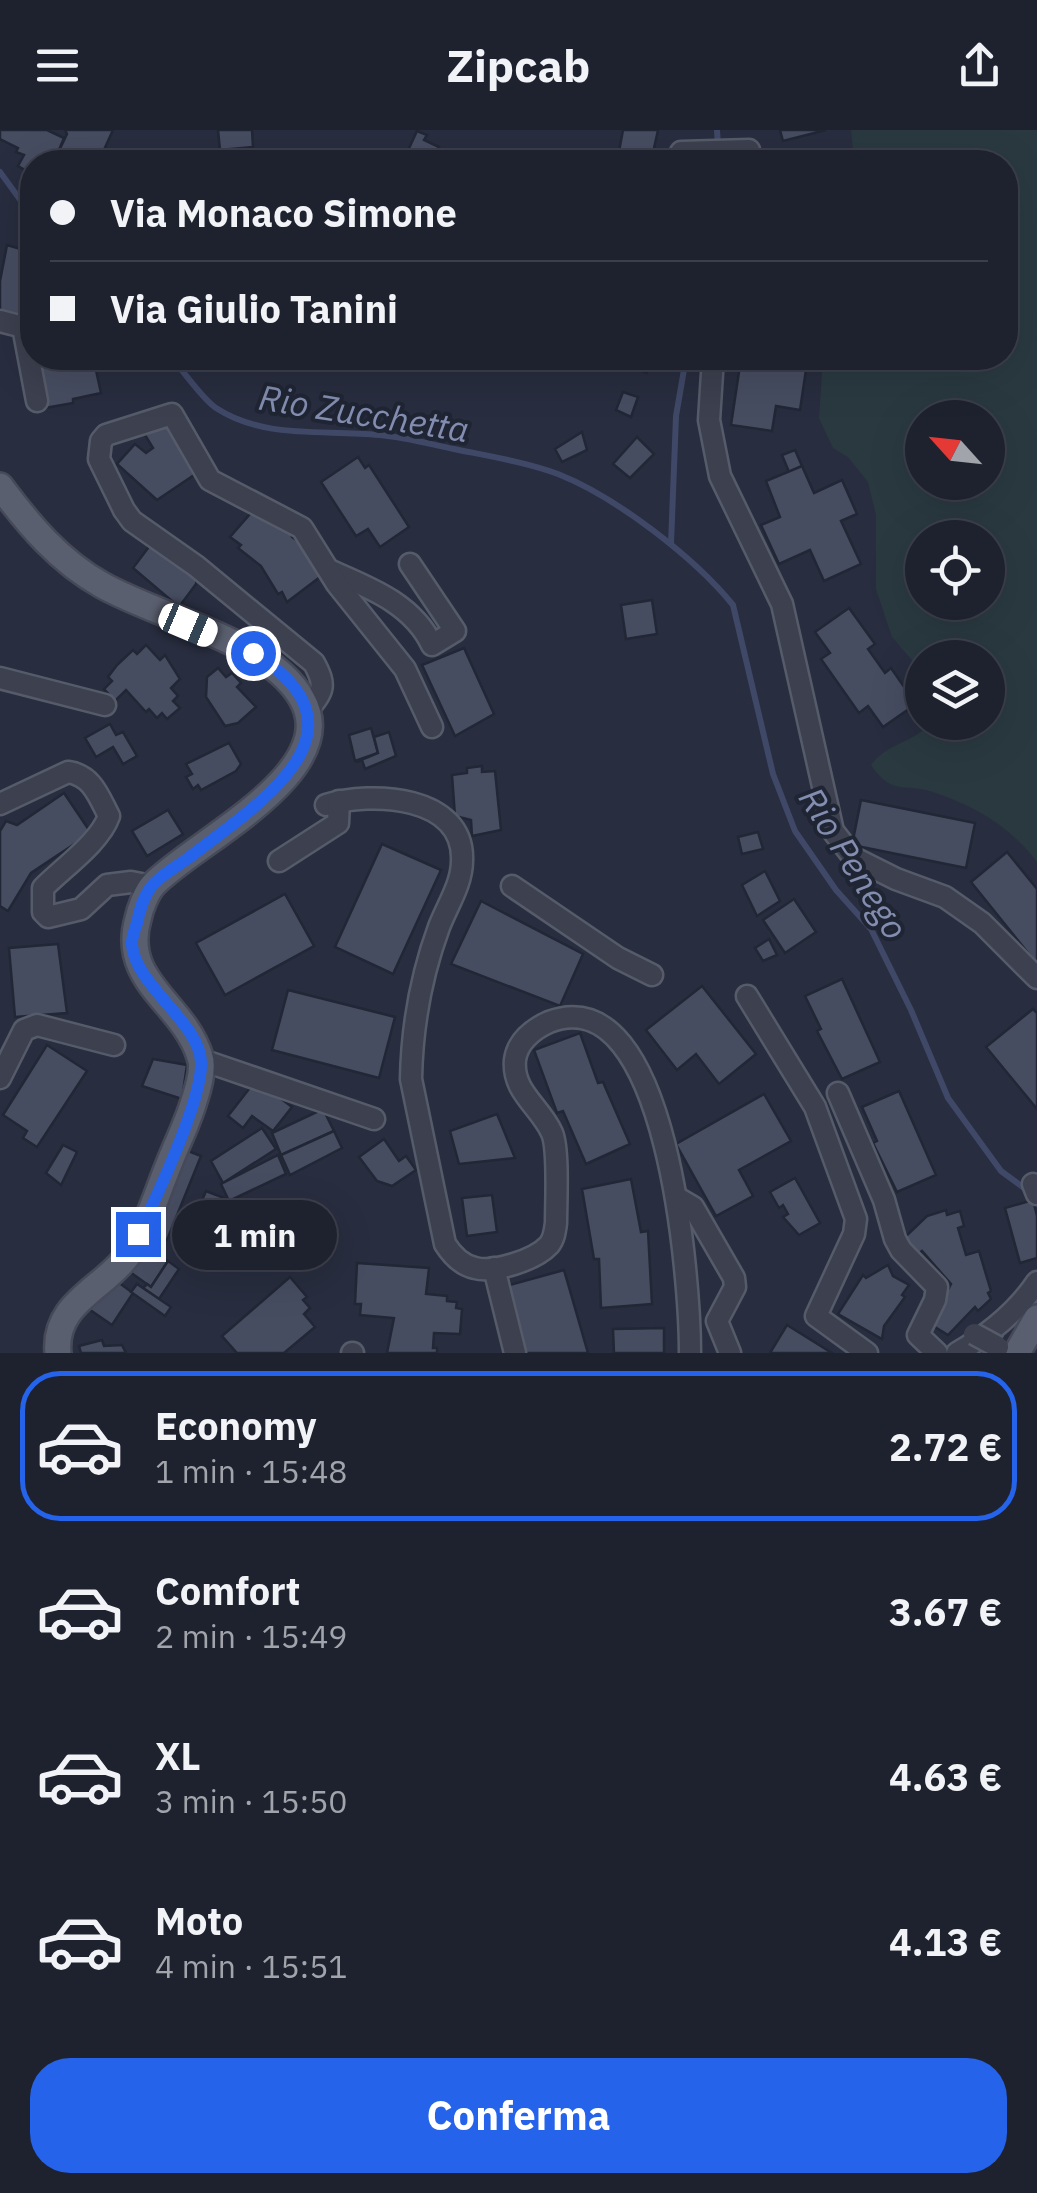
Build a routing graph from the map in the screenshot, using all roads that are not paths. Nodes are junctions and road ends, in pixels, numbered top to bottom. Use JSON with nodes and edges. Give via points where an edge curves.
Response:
{"nodes":[{"id":1,"x":30,"y":370,"type":"edge"},
{"id":2,"x":712,"y":370,"type":"edge"},
{"id":3,"x":36,"y":401,"type":"dead end"},
{"id":4,"x":0,"y":486,"type":"edge"},
{"id":5,"x":410,"y":564,"type":"dead end"},
{"id":6,"x":329,"y":570,"type":"junction"},
{"id":7,"x":0,"y":678,"type":"edge"},
{"id":8,"x":104,"y":705,"type":"dead end"},
{"id":9,"x":307,"y":711,"type":"junction"},
{"id":10,"x":432,"y":728,"type":"dead end"},
{"id":11,"x":0,"y":804,"type":"edge"},
{"id":12,"x":279,"y":861,"type":"dead end"},
{"id":13,"x":151,"y":886,"type":"junction"},
{"id":14,"x":512,"y":886,"type":"dead end"},
{"id":15,"x":652,"y":975,"type":"dead end"},
{"id":16,"x":1037,"y":978,"type":"edge"},
{"id":17,"x":747,"y":996,"type":"dead end"},
{"id":18,"x":114,"y":1045,"type":"dead end"},
{"id":19,"x":202,"y":1060,"type":"junction"},
{"id":20,"x":0,"y":1078,"type":"edge"},
{"id":21,"x":838,"y":1093,"type":"dead end"},
{"id":22,"x":374,"y":1119,"type":"dead end"},
{"id":23,"x":674,"y":1188,"type":"junction"},
{"id":24,"x":494,"y":1268,"type":"junction"},
{"id":25,"x":1037,"y":1282,"type":"edge"},
{"id":26,"x":1037,"y":1318,"type":"edge"},
{"id":27,"x":1005,"y":1345,"type":"edge"},
{"id":28,"x":58,"y":1353,"type":"edge"},
{"id":29,"x":514,"y":1353,"type":"edge"},
{"id":30,"x":690,"y":1353,"type":"edge"},
{"id":31,"x":730,"y":1353,"type":"edge"},
{"id":32,"x":867,"y":1353,"type":"edge"},
{"id":33,"x":937,"y":1353,"type":"edge"},
{"id":34,"x":946,"y":1353,"type":"edge"},
{"id":35,"x":957,"y":1353,"type":"edge"}],
"edges":[{"from":1,"to":3,"type":"street"},
{"from":2,"to":16,"type":"street","via":[[709,420],[720,476],[782,604],[833,831],[854,858],[944,897],[982,923]]},
{"from":4,"to":9,"type":"main road","via":[[66,561],[132,602],[282,671]]},
{"from":5,"to":6,"type":"street","via":[[455,631],[432,645],[404,608]]},
{"from":6,"to":9,"type":"street","via":[[302,528],[210,480],[172,414],[101,440],[100,459],[132,522],[314,663],[322,692]]},
{"from":6,"to":10,"type":"street","via":[[405,668]]},
{"from":7,"to":8,"type":"street"},
{"from":9,"to":13,"type":"main road","via":[[305,749],[287,776]]},
{"from":11,"to":13,"type":"street","via":[[68,772],[88,781],[110,816],[95,841],[43,888],[42,912],[48,917],[81,908],[107,885]]},
{"from":12,"to":24,"type":"street","via":[[338,823],[333,803],[376,798],[419,806],[448,822],[459,840],[462,868],[422,988],[412,1079],[445,1244],[464,1264]]},
{"from":13,"to":19,"type":"main road","via":[[132,945]]},
{"from":14,"to":15,"type":"street"},
{"from":17,"to":32,"type":"street","via":[[814,1107],[856,1220],[816,1316]]},
{"from":18,"to":20,"type":"street","via":[[37,1025],[24,1030]]},
{"from":19,"to":22,"type":"street"},
{"from":19,"to":28,"type":"main road","via":[[194,1101],[149,1213],[128,1255],[64,1315]]},
{"from":21,"to":33,"type":"street","via":[[895,1239],[937,1286],[918,1335]]},
{"from":23,"to":24,"type":"street","via":[[639,1072],[621,1043],[581,1018],[536,1028],[516,1053],[516,1074],[552,1134],[554,1238],[547,1248]]},
{"from":23,"to":30,"type":"street","via":[[690,1299]]},
{"from":23,"to":31,"type":"street","via":[[693,1207],[734,1278],[717,1321]]},
{"from":24,"to":29,"type":"street"},
{"from":25,"to":27,"type":"street"},
{"from":26,"to":27,"type":"main road"},
{"from":27,"to":34,"type":"street","bridge":true,"via":[[974,1334]]},
{"from":27,"to":35,"type":"street"}]}
